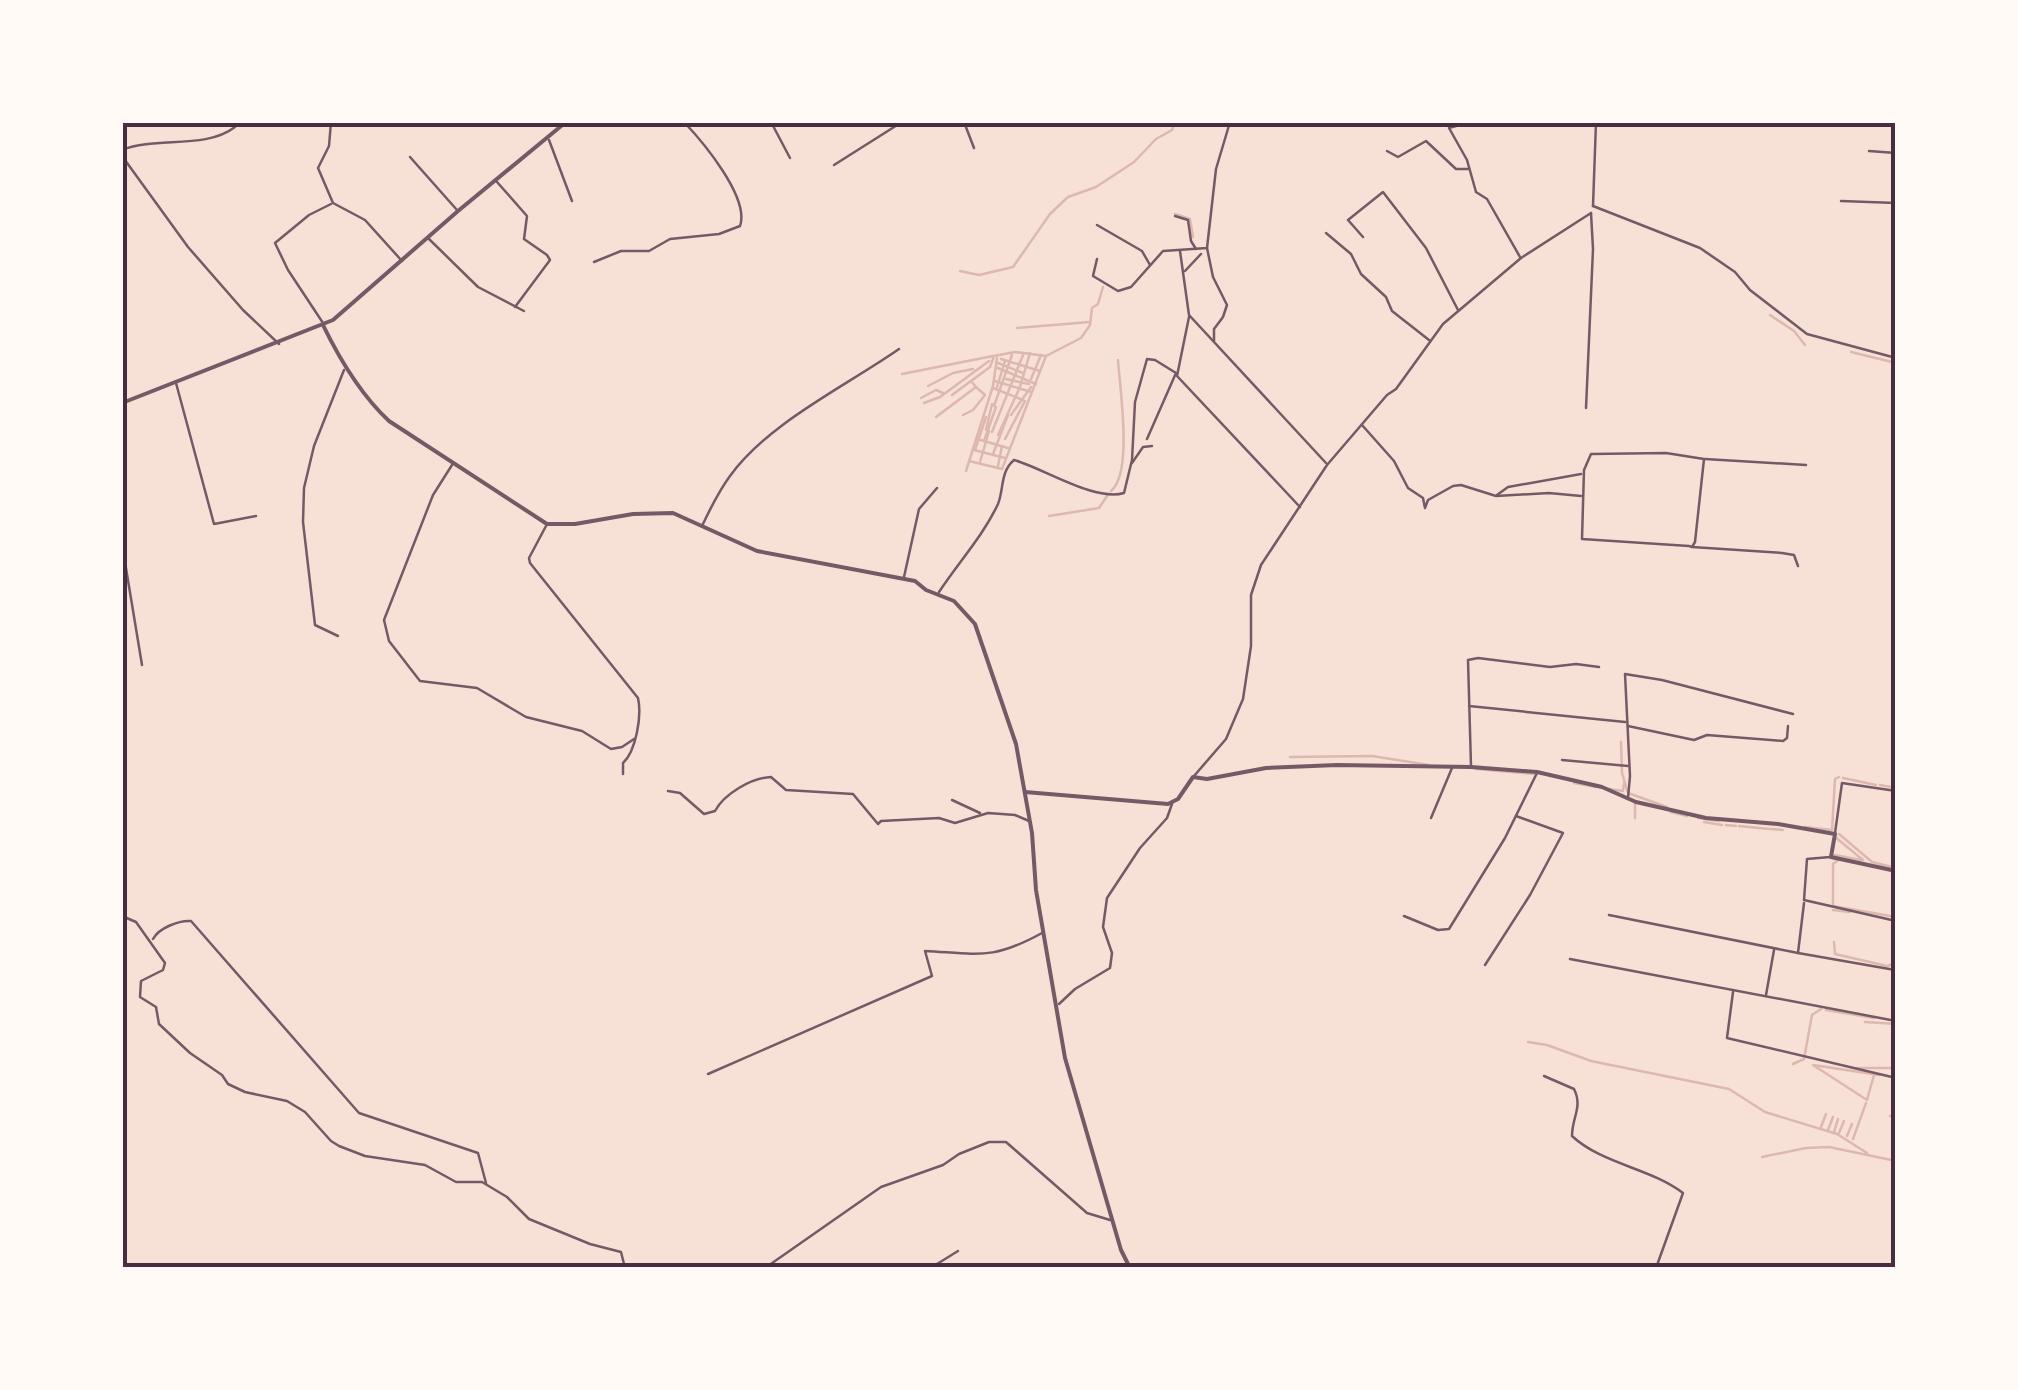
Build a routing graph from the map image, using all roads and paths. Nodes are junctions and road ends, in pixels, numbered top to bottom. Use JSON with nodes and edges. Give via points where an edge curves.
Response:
{"nodes":[{"id":1,"x":331,"y":122,"type":"edge"},
{"id":2,"x":684,"y":122,"type":"edge"},
{"id":3,"x":771,"y":122,"type":"edge"},
{"id":4,"x":902,"y":122,"type":"edge"},
{"id":5,"x":964,"y":122,"type":"edge"},
{"id":6,"x":1230,"y":122,"type":"edge"},
{"id":7,"x":1470,"y":122,"type":"edge"},
{"id":8,"x":1596,"y":122,"type":"edge"},
{"id":9,"x":565,"y":123,"type":"edge"},
{"id":10,"x":235,"y":128,"type":"dead end"},
{"id":11,"x":548,"y":138,"type":"junction"},
{"id":12,"x":974,"y":148,"type":"dead end"},
{"id":13,"x":1387,"y":151,"type":"dead end"},
{"id":14,"x":1869,"y":151,"type":"dead end"},
{"id":15,"x":122,"y":153,"type":"edge"},
{"id":16,"x":1896,"y":153,"type":"edge"},
{"id":17,"x":410,"y":158,"type":"dead end"},
{"id":18,"x":790,"y":158,"type":"dead end"},
{"id":19,"x":834,"y":165,"type":"dead end"},
{"id":20,"x":1468,"y":168,"type":"junction"},
{"id":21,"x":496,"y":181,"type":"junction"},
{"id":22,"x":1841,"y":201,"type":"dead end"},
{"id":23,"x":572,"y":202,"type":"dead end"},
{"id":24,"x":333,"y":203,"type":"junction"},
{"id":25,"x":1896,"y":203,"type":"edge"},
{"id":26,"x":1592,"y":206,"type":"junction"},
{"id":27,"x":458,"y":211,"type":"junction"},
{"id":28,"x":1591,"y":213,"type":"junction"},
{"id":29,"x":1175,"y":216,"type":"dead end"},
{"id":30,"x":1097,"y":225,"type":"dead end"},
{"id":31,"x":1326,"y":234,"type":"dead end"},
{"id":32,"x":1363,"y":237,"type":"dead end"},
{"id":33,"x":428,"y":238,"type":"junction"},
{"id":34,"x":1207,"y":248,"type":"junction"},
{"id":35,"x":1180,"y":250,"type":"junction"},
{"id":36,"x":1197,"y":251,"type":"junction"},
{"id":37,"x":1520,"y":258,"type":"junction"},
{"id":38,"x":1097,"y":259,"type":"dead end"},
{"id":39,"x":1210,"y":261,"type":"junction"},
{"id":40,"x":402,"y":262,"type":"junction"},
{"id":41,"x":594,"y":262,"type":"dead end"},
{"id":42,"x":1150,"y":265,"type":"junction"},
{"id":43,"x":1184,"y":272,"type":"junction"},
{"id":44,"x":515,"y":307,"type":"junction"},
{"id":45,"x":524,"y":312,"type":"dead end"},
{"id":46,"x":1459,"y":312,"type":"junction"},
{"id":47,"x":1189,"y":316,"type":"junction"},
{"id":48,"x":323,"y":324,"type":"junction"},
{"id":49,"x":1430,"y":340,"type":"junction"},
{"id":50,"x":1215,"y":342,"type":"junction"},
{"id":51,"x":279,"y":344,"type":"junction"},
{"id":52,"x":900,"y":349,"type":"dead end"},
{"id":53,"x":1896,"y":358,"type":"edge"},
{"id":54,"x":346,"y":367,"type":"junction"},
{"id":55,"x":1176,"y":373,"type":"junction"},
{"id":56,"x":176,"y":382,"type":"junction"},
{"id":57,"x":122,"y":403,"type":"edge"},
{"id":58,"x":1586,"y":408,"type":"dead end"},
{"id":59,"x":1362,"y":425,"type":"junction"},
{"id":60,"x":1147,"y":438,"type":"dead end"},
{"id":61,"x":1152,"y":446,"type":"dead end"},
{"id":62,"x":1704,"y":459,"type":"junction"},
{"id":63,"x":453,"y":463,"type":"junction"},
{"id":64,"x":1327,"y":464,"type":"junction"},
{"id":65,"x":1130,"y":465,"type":"junction"},
{"id":66,"x":1806,"y":465,"type":"dead end"},
{"id":67,"x":1583,"y":474,"type":"junction"},
{"id":68,"x":937,"y":488,"type":"dead end"},
{"id":69,"x":1496,"y":496,"type":"junction"},
{"id":70,"x":1582,"y":496,"type":"junction"},
{"id":71,"x":1300,"y":507,"type":"junction"},
{"id":72,"x":256,"y":516,"type":"dead end"},
{"id":73,"x":547,"y":524,"type":"junction"},
{"id":74,"x":703,"y":524,"type":"junction"},
{"id":75,"x":122,"y":544,"type":"edge"},
{"id":76,"x":1692,"y":546,"type":"junction"},
{"id":77,"x":1798,"y":566,"type":"dead end"},
{"id":78,"x":904,"y":579,"type":"junction"},
{"id":79,"x":938,"y":594,"type":"junction"},
{"id":80,"x":338,"y":636,"type":"dead end"},
{"id":81,"x":142,"y":665,"type":"dead end"},
{"id":82,"x":1599,"y":667,"type":"dead end"},
{"id":83,"x":1468,"y":706,"type":"junction"},
{"id":84,"x":1792,"y":714,"type":"dead end"},
{"id":85,"x":1626,"y":724,"type":"junction"},
{"id":86,"x":1788,"y":726,"type":"dead end"},
{"id":87,"x":634,"y":738,"type":"junction"},
{"id":88,"x":1562,"y":760,"type":"dead end"},
{"id":89,"x":1629,"y":766,"type":"junction"},
{"id":90,"x":1452,"y":767,"type":"junction"},
{"id":91,"x":1471,"y":767,"type":"junction"},
{"id":92,"x":1537,"y":772,"type":"junction"},
{"id":93,"x":624,"y":774,"type":"dead end"},
{"id":94,"x":1193,"y":777,"type":"junction"},
{"id":95,"x":668,"y":791,"type":"dead end"},
{"id":96,"x":1896,"y":791,"type":"edge"},
{"id":97,"x":1025,"y":792,"type":"junction"},
{"id":98,"x":1628,"y":798,"type":"junction"},
{"id":99,"x":952,"y":800,"type":"dead end"},
{"id":100,"x":1173,"y":804,"type":"junction"},
{"id":101,"x":982,"y":814,"type":"junction"},
{"id":102,"x":1515,"y":816,"type":"junction"},
{"id":103,"x":1431,"y":818,"type":"dead end"},
{"id":104,"x":1030,"y":821,"type":"junction"},
{"id":105,"x":1835,"y":834,"type":"junction"},
{"id":106,"x":1832,"y":858,"type":"junction"},
{"id":107,"x":1896,"y":871,"type":"edge"},
{"id":108,"x":1804,"y":900,"type":"junction"},
{"id":109,"x":122,"y":916,"type":"edge"},
{"id":110,"x":1404,"y":916,"type":"dead end"},
{"id":111,"x":1608,"y":916,"type":"dead end"},
{"id":112,"x":1896,"y":921,"type":"edge"},
{"id":113,"x":1044,"y":932,"type":"junction"},
{"id":114,"x":152,"y":940,"type":"junction"},
{"id":115,"x":1775,"y":949,"type":"junction"},
{"id":116,"x":1798,"y":952,"type":"junction"},
{"id":117,"x":1570,"y":959,"type":"dead end"},
{"id":118,"x":1485,"y":966,"type":"dead end"},
{"id":119,"x":1895,"y":969,"type":"edge"},
{"id":120,"x":1733,"y":990,"type":"junction"},
{"id":121,"x":1766,"y":995,"type":"junction"},
{"id":122,"x":1058,"y":1005,"type":"junction"},
{"id":123,"x":1896,"y":1022,"type":"edge"},
{"id":124,"x":708,"y":1074,"type":"dead end"},
{"id":125,"x":1544,"y":1076,"type":"dead end"},
{"id":126,"x":1896,"y":1078,"type":"edge"},
{"id":127,"x":486,"y":1185,"type":"junction"},
{"id":128,"x":1114,"y":1221,"type":"junction"},
{"id":129,"x":958,"y":1251,"type":"dead end"},
{"id":130,"x":625,"y":1268,"type":"edge"},
{"id":131,"x":764,"y":1268,"type":"edge"},
{"id":132,"x":922,"y":1268,"type":"edge"},
{"id":133,"x":1130,"y":1268,"type":"edge"},
{"id":134,"x":1656,"y":1268,"type":"edge"}],
"edges":[{"from":1,"to":24,"type":"street","via":[[318,168]]},
{"from":2,"to":41,"type":"street","via":[[738,200],[740,226],[678,236],[649,251],[621,250]]},
{"from":3,"to":18,"type":"street"},
{"from":4,"to":19,"type":"street"},
{"from":5,"to":12,"type":"street"},
{"from":6,"to":34,"type":"street","via":[[1216,169]]},
{"from":7,"to":20,"type":"street","via":[[1449,128]]},
{"from":8,"to":26,"type":"street"},
{"from":9,"to":11,"type":"street"},
{"from":10,"to":15,"type":"street"},
{"from":11,"to":21,"type":"street"},
{"from":11,"to":23,"type":"street"},
{"from":13,"to":20,"type":"street","via":[[1398,156],[1426,142],[1456,169]]},
{"from":14,"to":16,"type":"street"},
{"from":15,"to":51,"type":"street","via":[[188,247]]},
{"from":17,"to":27,"type":"street"},
{"from":20,"to":37,"type":"street","via":[[1476,192],[1487,199]]},
{"from":21,"to":27,"type":"street"},
{"from":21,"to":44,"type":"street","via":[[528,216],[524,239],[550,260]]},
{"from":22,"to":25,"type":"street"},
{"from":24,"to":40,"type":"street","via":[[365,220]]},
{"from":24,"to":48,"type":"street","via":[[275,243]]},
{"from":26,"to":28,"type":"street"},
{"from":26,"to":53,"type":"street","via":[[1700,248],[1806,334]]},
{"from":27,"to":33,"type":"street"},
{"from":28,"to":37,"type":"street"},
{"from":28,"to":58,"type":"street"},
{"from":29,"to":36,"type":"street","via":[[1188,220]]},
{"from":30,"to":42,"type":"street","via":[[1142,251]]},
{"from":31,"to":49,"type":"street","via":[[1386,296],[1392,311]]},
{"from":32,"to":46,"type":"street","via":[[1348,220],[1383,192],[1426,248]]},
{"from":33,"to":40,"type":"street"},
{"from":33,"to":44,"type":"street","via":[[478,286]]},
{"from":34,"to":36,"type":"street"},
{"from":34,"to":39,"type":"street"},
{"from":35,"to":36,"type":"street"},
{"from":35,"to":42,"type":"street","via":[[1163,251]]},
{"from":35,"to":43,"type":"street"},
{"from":36,"to":39,"type":"street"},
{"from":36,"to":43,"type":"street"},
{"from":37,"to":46,"type":"street"},
{"from":38,"to":42,"type":"street","via":[[1093,276],[1118,291]]},
{"from":39,"to":50,"type":"street","via":[[1227,305]]},
{"from":40,"to":48,"type":"street"},
{"from":43,"to":47,"type":"street"},
{"from":44,"to":45,"type":"street"},
{"from":46,"to":49,"type":"street"},
{"from":47,"to":50,"type":"street"},
{"from":47,"to":55,"type":"street"},
{"from":48,"to":51,"type":"street"},
{"from":48,"to":54,"type":"street"},
{"from":49,"to":59,"type":"street"},
{"from":50,"to":64,"type":"street"},
{"from":51,"to":56,"type":"street"},
{"from":52,"to":74,"type":"street","via":[[761,445],[731,474]]},
{"from":54,"to":63,"type":"street","via":[[388,421]]},
{"from":54,"to":80,"type":"street","via":[[314,446],[303,501],[314,621]]},
{"from":55,"to":60,"type":"street"},
{"from":55,"to":65,"type":"street","via":[[1155,360],[1144,362]]},
{"from":55,"to":71,"type":"street"},
{"from":56,"to":57,"type":"street"},
{"from":56,"to":72,"type":"street","via":[[214,524]]},
{"from":59,"to":64,"type":"street"},
{"from":59,"to":69,"type":"street","via":[[1408,488],[1424,498],[1424,508],[1453,486]]},
{"from":61,"to":65,"type":"street"},
{"from":62,"to":66,"type":"street"},
{"from":62,"to":67,"type":"street","via":[[1591,454]]},
{"from":62,"to":76,"type":"street"},
{"from":63,"to":73,"type":"street"},
{"from":63,"to":87,"type":"street","via":[[433,495],[384,620],[389,641],[420,681],[477,688],[526,717],[582,732],[611,749]]},
{"from":64,"to":71,"type":"street"},
{"from":65,"to":79,"type":"street","via":[[1119,496],[1014,460],[1008,464],[1000,501]]},
{"from":67,"to":69,"type":"street"},
{"from":67,"to":70,"type":"street"},
{"from":68,"to":78,"type":"street","via":[[919,509]]},
{"from":69,"to":70,"type":"street"},
{"from":70,"to":76,"type":"street","via":[[1582,538]]},
{"from":71,"to":94,"type":"street","via":[[1254,585],[1246,688],[1238,711],[1221,747]]},
{"from":73,"to":74,"type":"street","via":[[658,512]]},
{"from":73,"to":87,"type":"street","via":[[530,563],[638,698]]},
{"from":74,"to":78,"type":"street","via":[[756,550]]},
{"from":75,"to":81,"type":"street"},
{"from":76,"to":77,"type":"street","via":[[1782,552],[1794,555]]},
{"from":78,"to":79,"type":"street"},
{"from":79,"to":97,"type":"street","via":[[974,624],[1016,744]]},
{"from":82,"to":83,"type":"street","via":[[1472,659]]},
{"from":83,"to":85,"type":"street"},
{"from":83,"to":91,"type":"street"},
{"from":84,"to":85,"type":"street","via":[[1627,674]]},
{"from":85,"to":86,"type":"street","via":[[1694,740],[1707,735],[1783,741]]},
{"from":85,"to":89,"type":"street"},
{"from":87,"to":93,"type":"street"},
{"from":88,"to":89,"type":"street"},
{"from":89,"to":98,"type":"street"},
{"from":90,"to":91,"type":"street"},
{"from":90,"to":94,"type":"street","via":[[1287,766]]},
{"from":90,"to":103,"type":"street"},
{"from":91,"to":92,"type":"street"},
{"from":92,"to":98,"type":"street"},
{"from":92,"to":102,"type":"street"},
{"from":94,"to":100,"type":"street"},
{"from":95,"to":101,"type":"street","via":[[704,814],[769,777],[788,790],[853,794],[878,824],[935,818],[956,823]]},
{"from":96,"to":105,"type":"street","via":[[1842,783]]},
{"from":97,"to":100,"type":"street"},
{"from":97,"to":104,"type":"street"},
{"from":98,"to":105,"type":"street","via":[[1706,818]]},
{"from":99,"to":101,"type":"street"},
{"from":100,"to":122,"type":"street","via":[[1107,898],[1103,928],[1110,968]]},
{"from":101,"to":104,"type":"street"},
{"from":102,"to":110,"type":"street","via":[[1449,930]]},
{"from":102,"to":118,"type":"street","via":[[1562,832]]},
{"from":104,"to":113,"type":"street"},
{"from":105,"to":106,"type":"street"},
{"from":106,"to":107,"type":"street"},
{"from":106,"to":108,"type":"street","via":[[1807,859]]},
{"from":108,"to":112,"type":"street"},
{"from":108,"to":116,"type":"street"},
{"from":109,"to":114,"type":"street"},
{"from":111,"to":115,"type":"street"},
{"from":113,"to":122,"type":"street"},
{"from":113,"to":124,"type":"street","via":[[992,954],[926,952],[932,976]]},
{"from":114,"to":127,"type":"street","via":[[191,921],[359,1113],[478,1153]]},
{"from":114,"to":127,"type":"street","via":[[165,963],[140,981],[140,998],[156,1007],[170,1036],[235,1090],[287,1101],[330,1141],[365,1156],[425,1165],[456,1182]]},
{"from":115,"to":116,"type":"street"},
{"from":115,"to":121,"type":"street"},
{"from":116,"to":119,"type":"street"},
{"from":117,"to":120,"type":"street"},
{"from":120,"to":121,"type":"street"},
{"from":120,"to":126,"type":"street","via":[[1727,1038]]},
{"from":121,"to":123,"type":"street"},
{"from":122,"to":128,"type":"street","via":[[1065,1058]]},
{"from":125,"to":134,"type":"street","via":[[1574,1089],[1579,1099],[1576,1140],[1683,1193]]},
{"from":127,"to":130,"type":"street","via":[[529,1218],[621,1252]]},
{"from":128,"to":131,"type":"street","via":[[1087,1212],[1000,1140],[880,1187]]},
{"from":128,"to":133,"type":"street"},
{"from":129,"to":132,"type":"street"}]}
